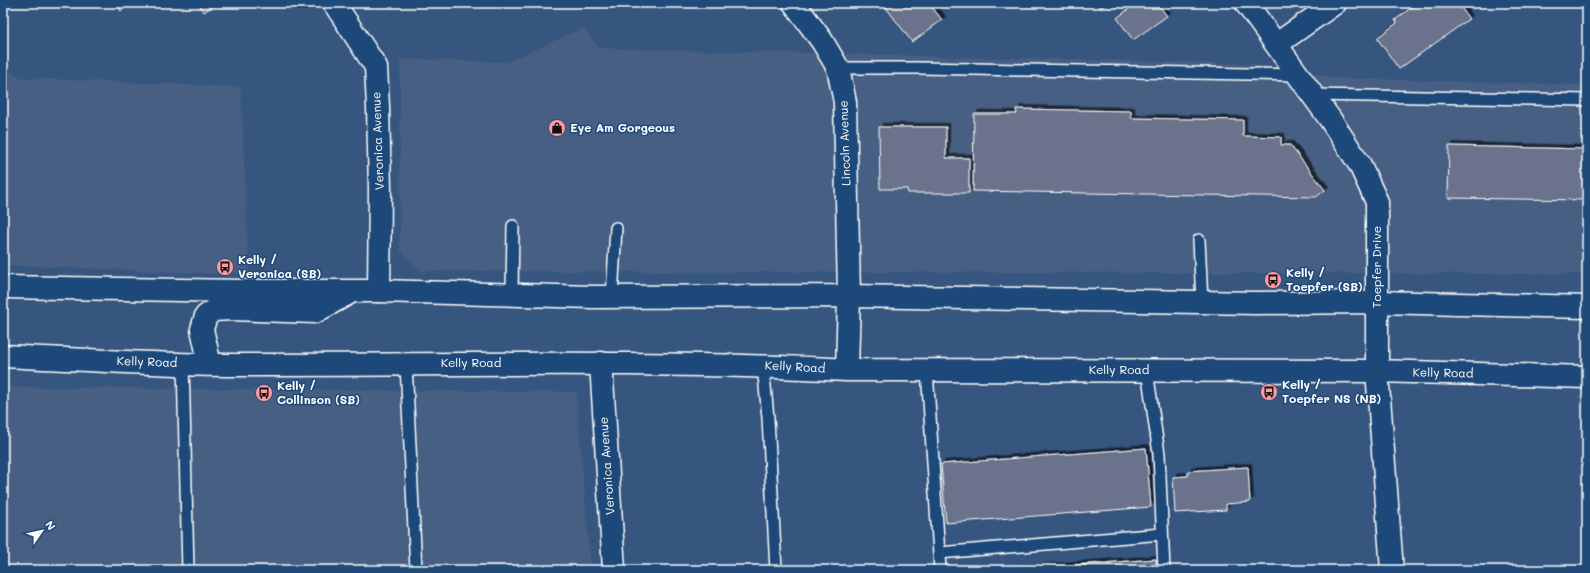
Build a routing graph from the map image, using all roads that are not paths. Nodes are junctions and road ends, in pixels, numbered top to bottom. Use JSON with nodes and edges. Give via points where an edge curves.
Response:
{"nodes":[{"id":1,"x":334,"y":3,"type":"edge"},
{"id":2,"x":794,"y":3,"type":"edge"},
{"id":3,"x":1246,"y":3,"type":"edge"},
{"id":4,"x":1335,"y":3,"type":"edge"},
{"id":5,"x":1276,"y":44,"type":"junction"},
{"id":6,"x":838,"y":68,"type":"junction"},
{"id":7,"x":1299,"y":75,"type":"junction"},
{"id":8,"x":1313,"y":95,"type":"junction"},
{"id":9,"x":1587,"y":100,"type":"edge"},
{"id":10,"x":513,"y":226,"type":"dead end"},
{"id":11,"x":616,"y":228,"type":"dead end"},
{"id":12,"x":1199,"y":240,"type":"dead end"},
{"id":13,"x":3,"y":287,"type":"edge"},
{"id":14,"x":352,"y":291,"type":"junction"},
{"id":15,"x":378,"y":291,"type":"junction"},
{"id":16,"x":512,"y":294,"type":"junction"},
{"id":17,"x":848,"y":296,"type":"junction"},
{"id":18,"x":612,"y":297,"type":"junction"},
{"id":19,"x":1202,"y":302,"type":"junction"},
{"id":20,"x":1378,"y":302,"type":"junction"},
{"id":21,"x":1587,"y":307,"type":"edge"},
{"id":22,"x":3,"y":356,"type":"edge"},
{"id":23,"x":183,"y":363,"type":"junction"},
{"id":24,"x":601,"y":363,"type":"junction"},
{"id":25,"x":406,"y":364,"type":"junction"},
{"id":26,"x":210,"y":365,"type":"junction"},
{"id":27,"x":763,"y":365,"type":"junction"},
{"id":28,"x":847,"y":370,"type":"junction"},
{"id":29,"x":927,"y":370,"type":"junction"},
{"id":30,"x":1147,"y":370,"type":"junction"},
{"id":31,"x":1377,"y":371,"type":"junction"},
{"id":32,"x":1587,"y":376,"type":"edge"},
{"id":33,"x":1162,"y":534,"type":"junction"},
{"id":34,"x":939,"y":553,"type":"junction"},
{"id":35,"x":188,"y":570,"type":"edge"},
{"id":36,"x":416,"y":570,"type":"edge"},
{"id":37,"x":614,"y":570,"type":"edge"},
{"id":38,"x":776,"y":570,"type":"edge"},
{"id":39,"x":940,"y":570,"type":"edge"},
{"id":40,"x":1164,"y":570,"type":"edge"},
{"id":41,"x":1392,"y":570,"type":"edge"}],
"edges":[{"from":1,"to":15,"type":"street","name":"Veronica Avenue","via":[[376,67],[380,183]]},
{"from":2,"to":6,"type":"street","name":"Lincoln Avenue"},
{"from":3,"to":5,"type":"street","name":"Toepfer Drive"},
{"from":4,"to":5,"type":"street"},
{"from":5,"to":7,"type":"street","name":"Toepfer Drive"},
{"from":6,"to":7,"type":"lane"},
{"from":6,"to":17,"type":"street","name":"Lincoln Avenue","via":[[845,102]]},
{"from":7,"to":8,"type":"street","name":"Toepfer Drive"},
{"from":8,"to":9,"type":"lane"},
{"from":8,"to":20,"type":"street","name":"Toepfer Drive","via":[[1360,166],[1377,202]]},
{"from":10,"to":16,"type":"lane"},
{"from":11,"to":18,"type":"lane"},
{"from":12,"to":19,"type":"lane"},
{"from":13,"to":14,"type":"street"},
{"from":14,"to":15,"type":"street"},
{"from":14,"to":26,"type":"street","via":[[315,312],[214,310],[206,316],[202,329]]},
{"from":15,"to":16,"type":"street"},
{"from":16,"to":18,"type":"street"},
{"from":17,"to":18,"type":"street"},
{"from":17,"to":19,"type":"street"},
{"from":17,"to":28,"type":"street","name":"Lincoln Avenue"},
{"from":19,"to":20,"type":"street"},
{"from":20,"to":21,"type":"street"},
{"from":20,"to":31,"type":"street","name":"Toepfer Drive"},
{"from":22,"to":23,"type":"street","name":"Kelly Road"},
{"from":23,"to":26,"type":"street","name":"Kelly Road"},
{"from":23,"to":35,"type":"lane"},
{"from":24,"to":25,"type":"street","name":"Kelly Road"},
{"from":24,"to":27,"type":"street","name":"Kelly Road"},
{"from":24,"to":37,"type":"street","name":"Veronica Avenue"},
{"from":25,"to":26,"type":"street","name":"Kelly Road"},
{"from":25,"to":36,"type":"lane"},
{"from":27,"to":28,"type":"street","name":"Kelly Road"},
{"from":27,"to":38,"type":"lane"},
{"from":28,"to":29,"type":"street","name":"Kelly Road"},
{"from":29,"to":30,"type":"street","name":"Kelly Road"},
{"from":29,"to":34,"type":"lane"},
{"from":30,"to":31,"type":"street","name":"Kelly Road"},
{"from":30,"to":33,"type":"lane","via":[[1158,454]]},
{"from":31,"to":32,"type":"street","name":"Kelly Road"},
{"from":31,"to":41,"type":"street","name":"Toepfer Drive"},
{"from":33,"to":34,"type":"lane"},
{"from":33,"to":40,"type":"lane"},
{"from":34,"to":39,"type":"lane"}]}
